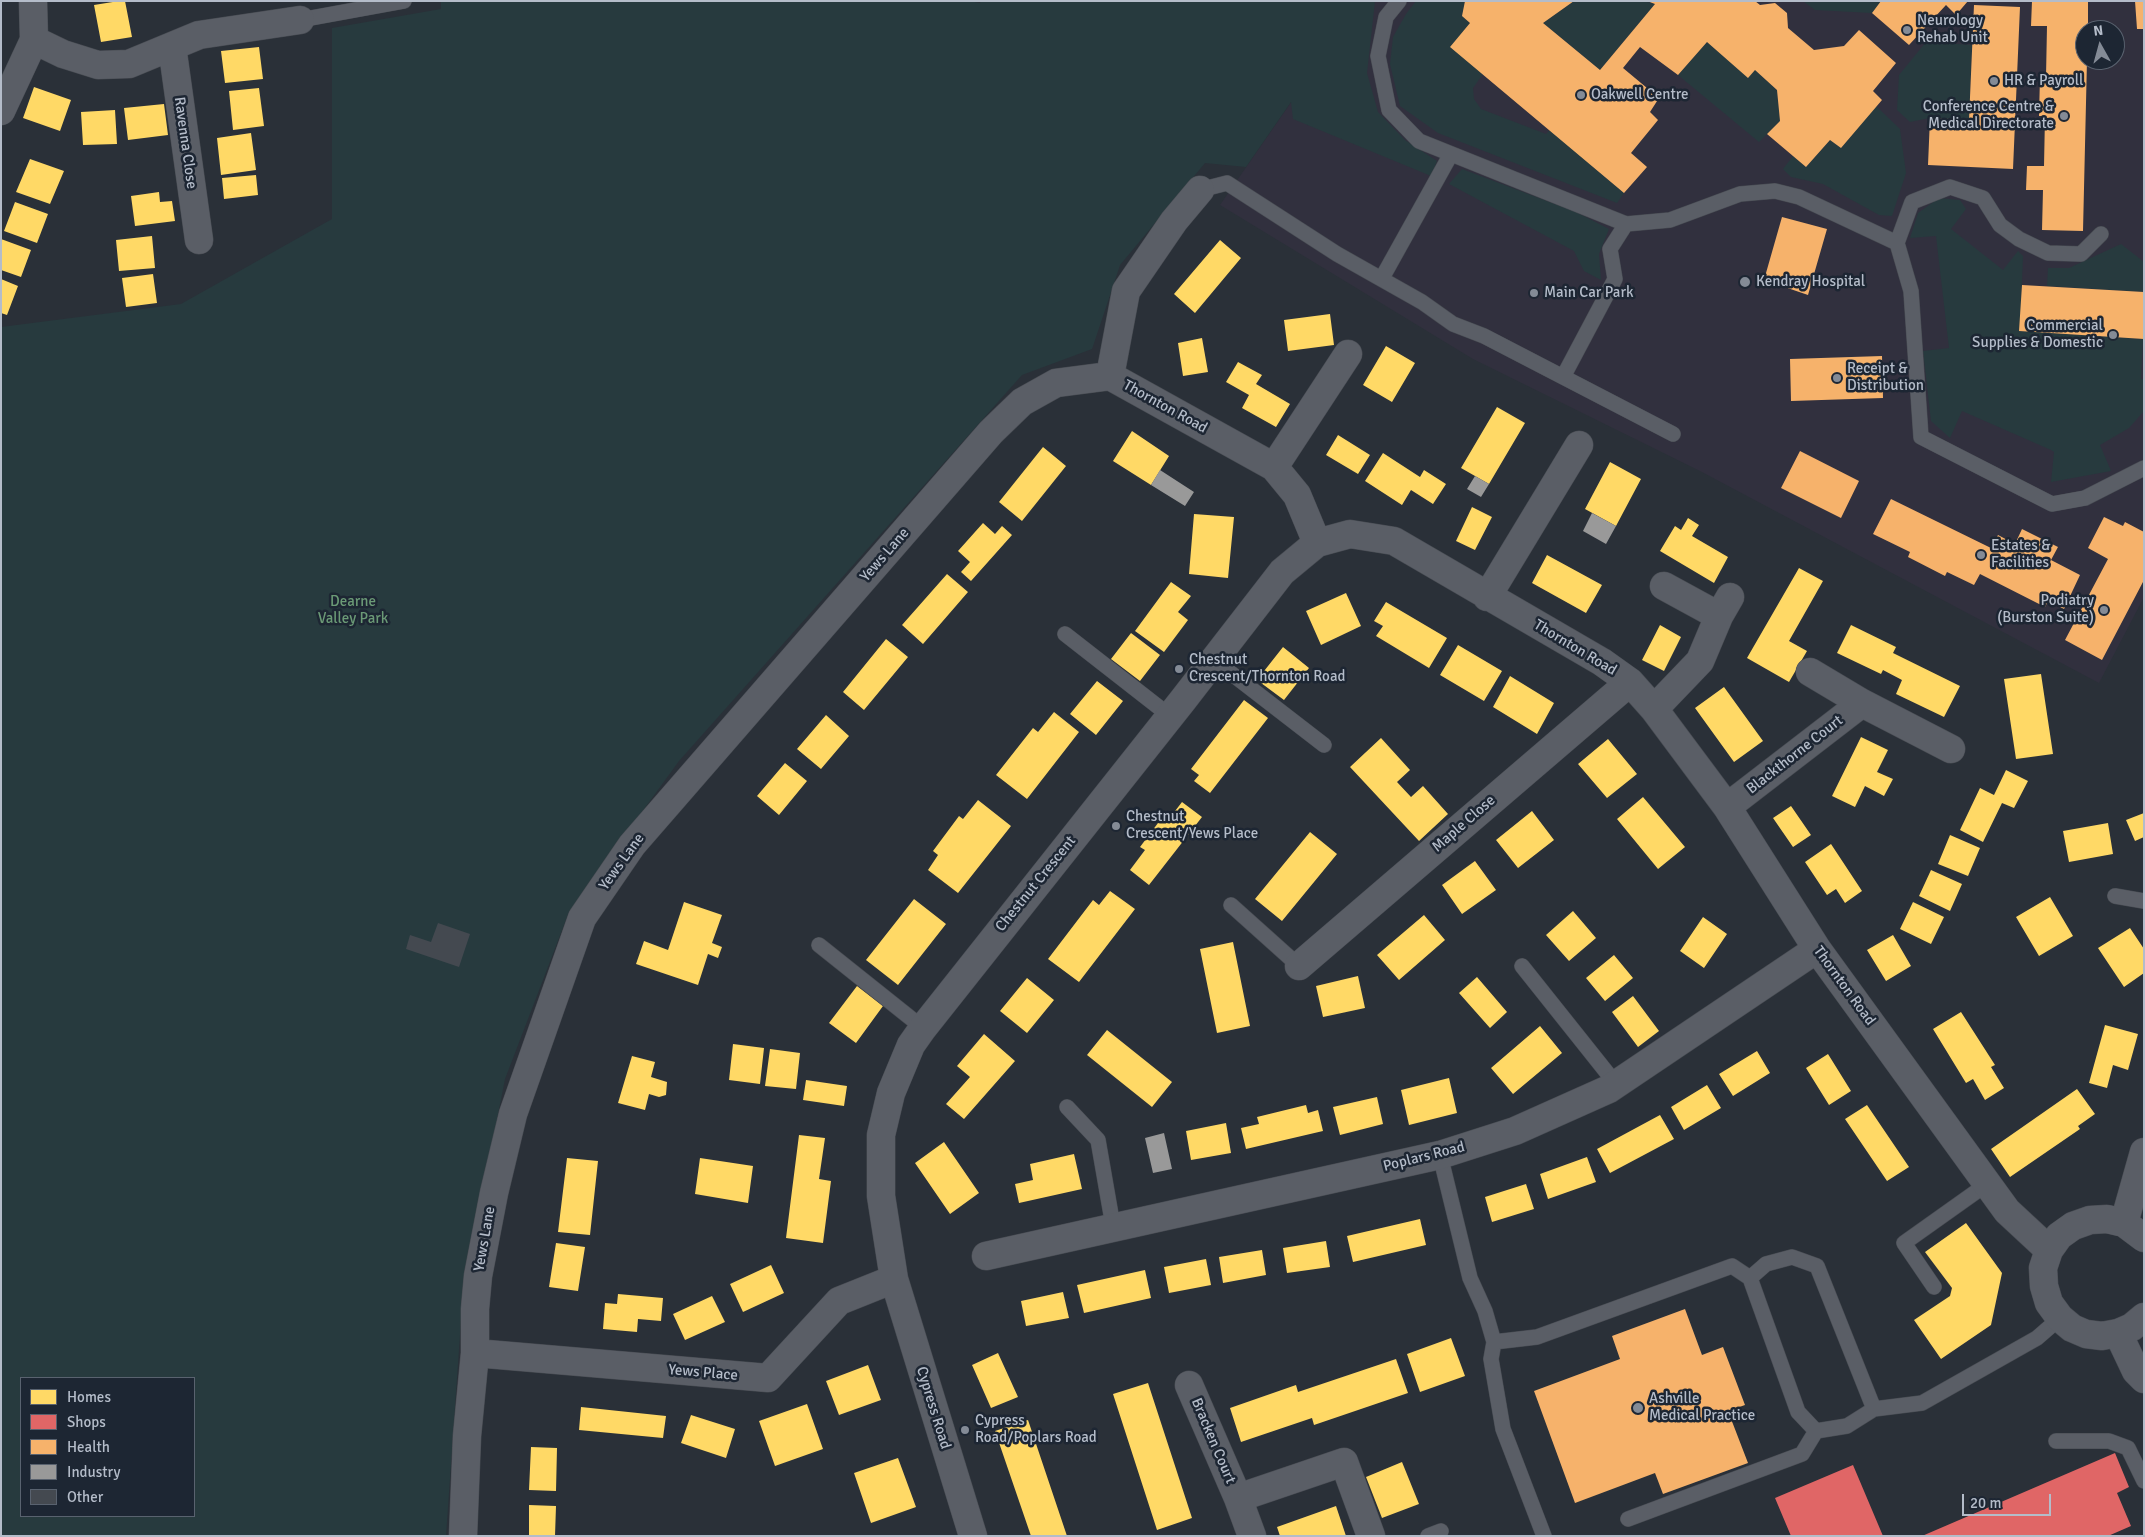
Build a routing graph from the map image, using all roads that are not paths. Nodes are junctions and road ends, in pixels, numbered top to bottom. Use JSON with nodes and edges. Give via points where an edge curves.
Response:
{"nodes":[{"id":1,"x":33,"y":1,"type":"edge"},
{"id":2,"x":404,"y":1,"type":"edge"},
{"id":3,"x":1399,"y":1,"type":"edge"},
{"id":4,"x":300,"y":20,"type":"joint"},
{"id":5,"x":34,"y":40,"type":"junction"},
{"id":6,"x":172,"y":46,"type":"junction"},
{"id":7,"x":1,"y":111,"type":"edge"},
{"id":8,"x":1451,"y":154,"type":"junction"},
{"id":9,"x":1200,"y":190,"type":"joint"},
{"id":10,"x":1626,"y":224,"type":"junction"},
{"id":11,"x":2101,"y":234,"type":"dead end"},
{"id":12,"x":199,"y":240,"type":"dead end"},
{"id":13,"x":1896,"y":242,"type":"junction"},
{"id":14,"x":1382,"y":278,"type":"junction"},
{"id":15,"x":1348,"y":354,"type":"dead end"},
{"id":16,"x":1110,"y":376,"type":"junction"},
{"id":17,"x":1563,"y":377,"type":"junction"},
{"id":18,"x":1673,"y":434,"type":"dead end"},
{"id":19,"x":1579,"y":445,"type":"dead end"},
{"id":20,"x":1274,"y":467,"type":"junction"},
{"id":21,"x":2144,"y":468,"type":"edge"},
{"id":22,"x":1317,"y":543,"type":"junction"},
{"id":23,"x":1664,"y":586,"type":"dead end"},
{"id":24,"x":1487,"y":597,"type":"junction"},
{"id":25,"x":1065,"y":634,"type":"dead end"},
{"id":26,"x":1214,"y":660,"type":"junction"},
{"id":27,"x":1810,"y":672,"type":"dead end"},
{"id":28,"x":1630,"y":682,"type":"junction"},
{"id":29,"x":1862,"y":703,"type":"junction"},
{"id":30,"x":1654,"y":709,"type":"junction"},
{"id":31,"x":1170,"y":716,"type":"junction"},
{"id":32,"x":1324,"y":745,"type":"dead end"},
{"id":33,"x":1951,"y":749,"type":"dead end"},
{"id":34,"x":1728,"y":807,"type":"junction"},
{"id":35,"x":2115,"y":896,"type":"dead end"},
{"id":36,"x":2144,"y":901,"type":"edge"},
{"id":37,"x":1231,"y":905,"type":"dead end"},
{"id":38,"x":819,"y":945,"type":"dead end"},
{"id":39,"x":1817,"y":949,"type":"junction"},
{"id":40,"x":1299,"y":966,"type":"joint"},
{"id":41,"x":1522,"y":966,"type":"dead end"},
{"id":42,"x":922,"y":1028,"type":"junction"},
{"id":43,"x":1616,"y":1084,"type":"junction"},
{"id":44,"x":1067,"y":1107,"type":"dead end"},
{"id":45,"x":2144,"y":1152,"type":"edge"},
{"id":46,"x":1440,"y":1155,"type":"junction"},
{"id":47,"x":1987,"y":1184,"type":"junction"},
{"id":48,"x":1113,"y":1226,"type":"junction"},
{"id":49,"x":2134,"y":1231,"type":"edge"},
{"id":50,"x":2049,"y":1250,"type":"junction"},
{"id":51,"x":986,"y":1256,"type":"dead end"},
{"id":52,"x":1750,"y":1278,"type":"junction"},
{"id":53,"x":894,"y":1279,"type":"junction"},
{"id":54,"x":1934,"y":1287,"type":"dead end"},
{"id":55,"x":2144,"y":1317,"type":"edge"},
{"id":56,"x":2060,"y":1318,"type":"junction"},
{"id":57,"x":2118,"y":1333,"type":"junction"},
{"id":58,"x":1494,"y":1342,"type":"junction"},
{"id":59,"x":475,"y":1353,"type":"junction"},
{"id":60,"x":2144,"y":1379,"type":"edge"},
{"id":61,"x":1189,"y":1384,"type":"dead end"},
{"id":62,"x":1874,"y":1409,"type":"junction"},
{"id":63,"x":1816,"y":1432,"type":"junction"},
{"id":64,"x":2056,"y":1441,"type":"dead end"},
{"id":65,"x":2144,"y":1481,"type":"edge"},
{"id":66,"x":1238,"y":1498,"type":"junction"},
{"id":67,"x":1628,"y":1519,"type":"dead end"},
{"id":68,"x":463,"y":1536,"type":"edge"},
{"id":69,"x":973,"y":1536,"type":"edge"},
{"id":70,"x":1252,"y":1536,"type":"edge"},
{"id":71,"x":1371,"y":1536,"type":"edge"},
{"id":72,"x":1544,"y":1536,"type":"edge"}],
"edges":[{"from":1,"to":5,"type":"street"},
{"from":2,"to":4,"type":"lane"},
{"from":3,"to":8,"type":"lane","via":[[1386,16],[1378,56],[1389,110],[1419,141]]},
{"from":4,"to":6,"type":"street","via":[[199,35]]},
{"from":5,"to":6,"type":"street","via":[[98,65],[129,64]]},
{"from":5,"to":7,"type":"street"},
{"from":6,"to":12,"type":"street","name":"Ravenna Close"},
{"from":8,"to":10,"type":"lane"},
{"from":8,"to":14,"type":"lane"},
{"from":9,"to":14,"type":"lane","via":[[1227,183],[1337,254]]},
{"from":9,"to":16,"type":"street","name":"Thornton Road","via":[[1174,221],[1126,291]]},
{"from":10,"to":13,"type":"lane","via":[[1670,220],[1740,194],[1775,191],[1799,197]]},
{"from":10,"to":17,"type":"lane","via":[[1610,249],[1615,279]]},
{"from":11,"to":13,"type":"lane","via":[[2081,254],[2048,253],[2019,239],[2000,225],[1984,198],[1950,187],[1912,202]]},
{"from":13,"to":21,"type":"lane","via":[[1911,291],[1921,437],[2052,504],[2085,498]]},
{"from":14,"to":17,"type":"lane","via":[[1453,324],[1484,336]]},
{"from":15,"to":20,"type":"street"},
{"from":16,"to":20,"type":"street","name":"Thornton Road"},
{"from":16,"to":59,"type":"street","name":"Yews Lane","via":[[1056,383],[1022,402],[991,432],[632,845],[582,918],[513,1114],[478,1276]]},
{"from":17,"to":18,"type":"lane"},
{"from":19,"to":24,"type":"street"},
{"from":20,"to":22,"type":"street","name":"Thornton Road","via":[[1297,495]]},
{"from":22,"to":24,"type":"street","name":"Thornton Road","via":[[1350,534],[1394,541]]},
{"from":22,"to":26,"type":"street","name":"Chestnut Crescent","via":[[1282,572]]},
{"from":23,"to":30,"type":"street","via":[[1724,607],[1700,661]]},
{"from":24,"to":28,"type":"street","name":"Thornton Road","via":[[1602,662]]},
{"from":25,"to":31,"type":"lane"},
{"from":26,"to":31,"type":"street","name":"Chestnut Crescent"},
{"from":26,"to":32,"type":"lane"},
{"from":27,"to":29,"type":"street","name":"Blackthorne Court"},
{"from":28,"to":30,"type":"street","name":"Thornton Road"},
{"from":28,"to":40,"type":"street","name":"Maple Close"},
{"from":29,"to":33,"type":"street","name":"Blackthorne Court"},
{"from":29,"to":34,"type":"street","name":"Blackthorne Court"},
{"from":30,"to":34,"type":"street","name":"Thornton Road"},
{"from":31,"to":42,"type":"street","name":"Chestnut Crescent"},
{"from":34,"to":39,"type":"street","name":"Thornton Road"},
{"from":35,"to":36,"type":"lane"},
{"from":37,"to":40,"type":"lane"},
{"from":38,"to":42,"type":"lane"},
{"from":39,"to":43,"type":"street","name":"Poplars Road"},
{"from":39,"to":47,"type":"street","name":"Thornton Road"},
{"from":41,"to":43,"type":"lane"},
{"from":42,"to":53,"type":"street","name":"Chestnut Crescent","via":[[911,1045],[891,1093],[881,1135],[881,1196]]},
{"from":43,"to":46,"type":"street","name":"Poplars Road","via":[[1515,1131]]},
{"from":44,"to":48,"type":"lane","via":[[1098,1140]]},
{"from":45,"to":49,"type":"street"},
{"from":46,"to":48,"type":"street","name":"Poplars Road"},
{"from":46,"to":58,"type":"lane","via":[[1470,1278]]},
{"from":47,"to":50,"type":"street","name":"Thornton Road","via":[[2006,1211]]},
{"from":47,"to":54,"type":"lane","via":[[1904,1243]]},
{"from":48,"to":51,"type":"street","name":"Poplars Road"},
{"from":49,"to":50,"type":"street","via":[[2107,1219],[2090,1220],[2073,1226]]},
{"from":50,"to":56,"type":"street","via":[[2044,1286],[2049,1303]]},
{"from":52,"to":58,"type":"lane","via":[[1732,1266],[1537,1337]]},
{"from":52,"to":62,"type":"lane","via":[[1766,1264],[1792,1257],[1817,1266]]},
{"from":52,"to":63,"type":"lane","via":[[1798,1412]]},
{"from":53,"to":59,"type":"street","name":"Yews Place","via":[[839,1301],[768,1378]]},
{"from":53,"to":69,"type":"street","name":"Cypress Road"},
{"from":55,"to":57,"type":"street"},
{"from":56,"to":57,"type":"street","via":[[2086,1334]]},
{"from":56,"to":62,"type":"lane","via":[[2038,1338],[1922,1402]]},
{"from":57,"to":60,"type":"street","via":[[2136,1371]]},
{"from":58,"to":72,"type":"lane","via":[[1491,1359],[1503,1429]]},
{"from":59,"to":68,"type":"street","name":"Yews Lane","via":[[467,1436]]},
{"from":61,"to":66,"type":"street","name":"Bracken Court"},
{"from":62,"to":63,"type":"lane","via":[[1847,1426]]},
{"from":63,"to":67,"type":"lane","via":[[1802,1454]]},
{"from":64,"to":65,"type":"lane","via":[[2110,1441],[2128,1448]]},
{"from":66,"to":70,"type":"street","name":"Bracken Court"},
{"from":66,"to":71,"type":"street","name":"Bracken Court","via":[[1344,1462]]}]}
